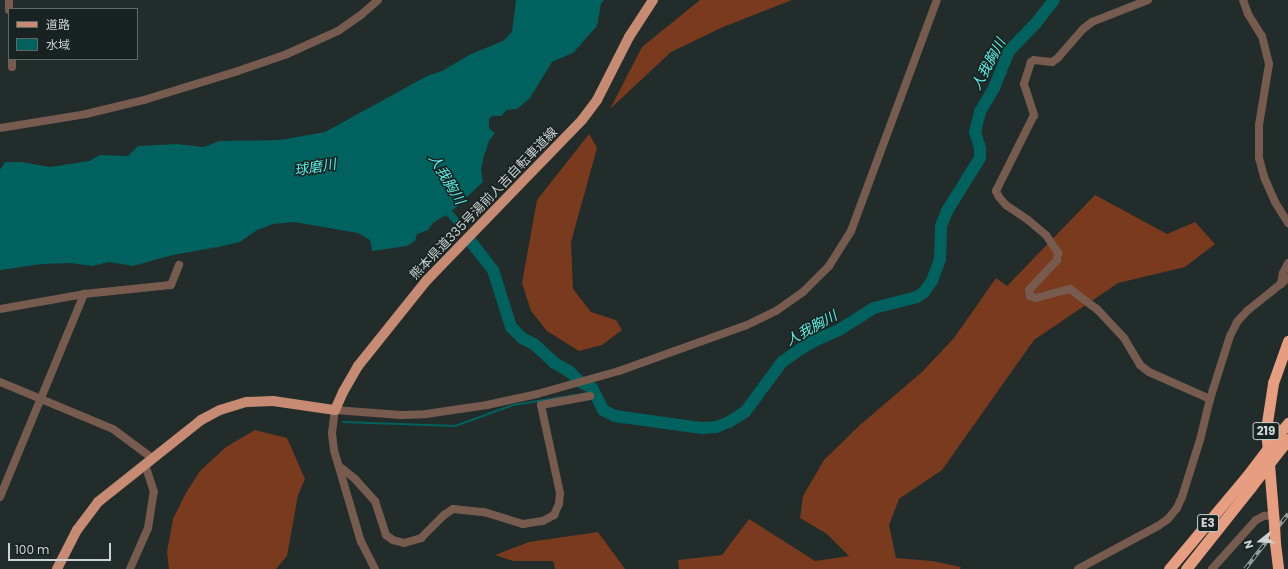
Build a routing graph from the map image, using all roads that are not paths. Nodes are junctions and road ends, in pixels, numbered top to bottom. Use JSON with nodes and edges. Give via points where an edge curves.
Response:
{"nodes":[{"id":1,"x":376,"y":0,"type":"edge"},
{"id":2,"x":653,"y":0,"type":"edge"},
{"id":3,"x":937,"y":0,"type":"edge"},
{"id":4,"x":1148,"y":0,"type":"edge"},
{"id":5,"x":1243,"y":0,"type":"edge"},
{"id":6,"x":0,"y":128,"type":"edge"},
{"id":7,"x":1288,"y":222,"type":"edge"},
{"id":8,"x":1288,"y":263,"type":"edge"},
{"id":9,"x":179,"y":265,"type":"dead end"},
{"id":10,"x":1288,"y":278,"type":"edge"},
{"id":11,"x":1281,"y":284,"type":"junction"},
{"id":12,"x":84,"y":294,"type":"junction"},
{"id":13,"x":0,"y":309,"type":"edge"},
{"id":14,"x":1288,"y":341,"type":"edge"},
{"id":15,"x":0,"y":382,"type":"edge"},
{"id":16,"x":590,"y":396,"type":"dead end"},
{"id":17,"x":41,"y":398,"type":"junction"},
{"id":18,"x":1210,"y":399,"type":"junction"},
{"id":19,"x":335,"y":410,"type":"junction"},
{"id":20,"x":1288,"y":423,"type":"edge"},
{"id":21,"x":1283,"y":440,"type":"edge"},
{"id":22,"x":148,"y":461,"type":"junction"},
{"id":23,"x":339,"y":466,"type":"junction"},
{"id":24,"x":0,"y":497,"type":"edge"},
{"id":25,"x":1273,"y":519,"type":"junction"},
{"id":26,"x":57,"y":569,"type":"edge"},
{"id":27,"x":130,"y":569,"type":"edge"},
{"id":28,"x":375,"y":569,"type":"edge"},
{"id":29,"x":1078,"y":569,"type":"edge"},
{"id":30,"x":1169,"y":569,"type":"edge"},
{"id":31,"x":1187,"y":569,"type":"edge"},
{"id":32,"x":1212,"y":569,"type":"edge"},
{"id":33,"x":1278,"y":569,"type":"edge"}],
"edges":[{"from":1,"to":6,"type":"street","via":[[362,14],[338,30],[287,54],[238,71],[144,100],[86,114]]},
{"from":2,"to":19,"type":"main road","name":"熊本県道335号湯前人吉自転車道線","via":[[632,31],[596,100],[582,120],[428,280],[358,366]]},
{"from":3,"to":19,"type":"street","via":[[850,231],[829,266],[803,292],[776,311],[747,325],[619,371],[515,399],[459,410],[419,414],[394,415]]},
{"from":4,"to":18,"type":"street","via":[[1092,22],[1052,62],[1031,62],[1024,84],[1034,115],[996,191],[1006,205],[1046,236],[1058,254],[1057,260],[1029,290],[1030,296],[1036,298],[1070,289],[1097,309],[1120,333],[1140,365],[1149,372]]},
{"from":5,"to":7,"type":"street","via":[[1248,14],[1262,36],[1269,64],[1259,125],[1259,158],[1275,202]]},
{"from":8,"to":11,"type":"street"},
{"from":9,"to":12,"type":"street","via":[[171,285]]},
{"from":10,"to":11,"type":"street"},
{"from":11,"to":18,"type":"street","via":[[1237,322]]},
{"from":12,"to":13,"type":"street"},
{"from":12,"to":17,"type":"street"},
{"from":14,"to":25,"type":"highway","number":"219","via":[[1273,383],[1266,429]]},
{"from":15,"to":17,"type":"street"},
{"from":16,"to":23,"type":"street","via":[[541,406],[560,492],[559,504],[554,515],[543,521],[523,524],[484,512],[453,510],[444,515],[421,538],[404,543],[393,540],[386,534],[375,501]]},
{"from":17,"to":22,"type":"street","via":[[113,429]]},
{"from":17,"to":24,"type":"street"},
{"from":18,"to":29,"type":"street","via":[[1200,440],[1177,508],[1158,526]]},
{"from":19,"to":22,"type":"main road","via":[[273,401],[247,402],[220,410],[201,420]]},
{"from":19,"to":23,"type":"street","via":[[332,433]]},
{"from":20,"to":21,"type":"highway","number":"E3"},
{"from":21,"to":30,"type":"highway","number":"E3","bridge":true,"via":[[1246,476]]},
{"from":21,"to":31,"type":"highway","number":"E3","bridge":true,"via":[[1251,487]]},
{"from":22,"to":26,"type":"main road","via":[[98,502],[77,530]]},
{"from":22,"to":27,"type":"street","via":[[154,492],[148,528]]},
{"from":23,"to":28,"type":"street","via":[[361,542]]},
{"from":25,"to":32,"type":"street","via":[[1264,516],[1256,520]]},
{"from":25,"to":33,"type":"highway","number":"219","bridge":true}]}
